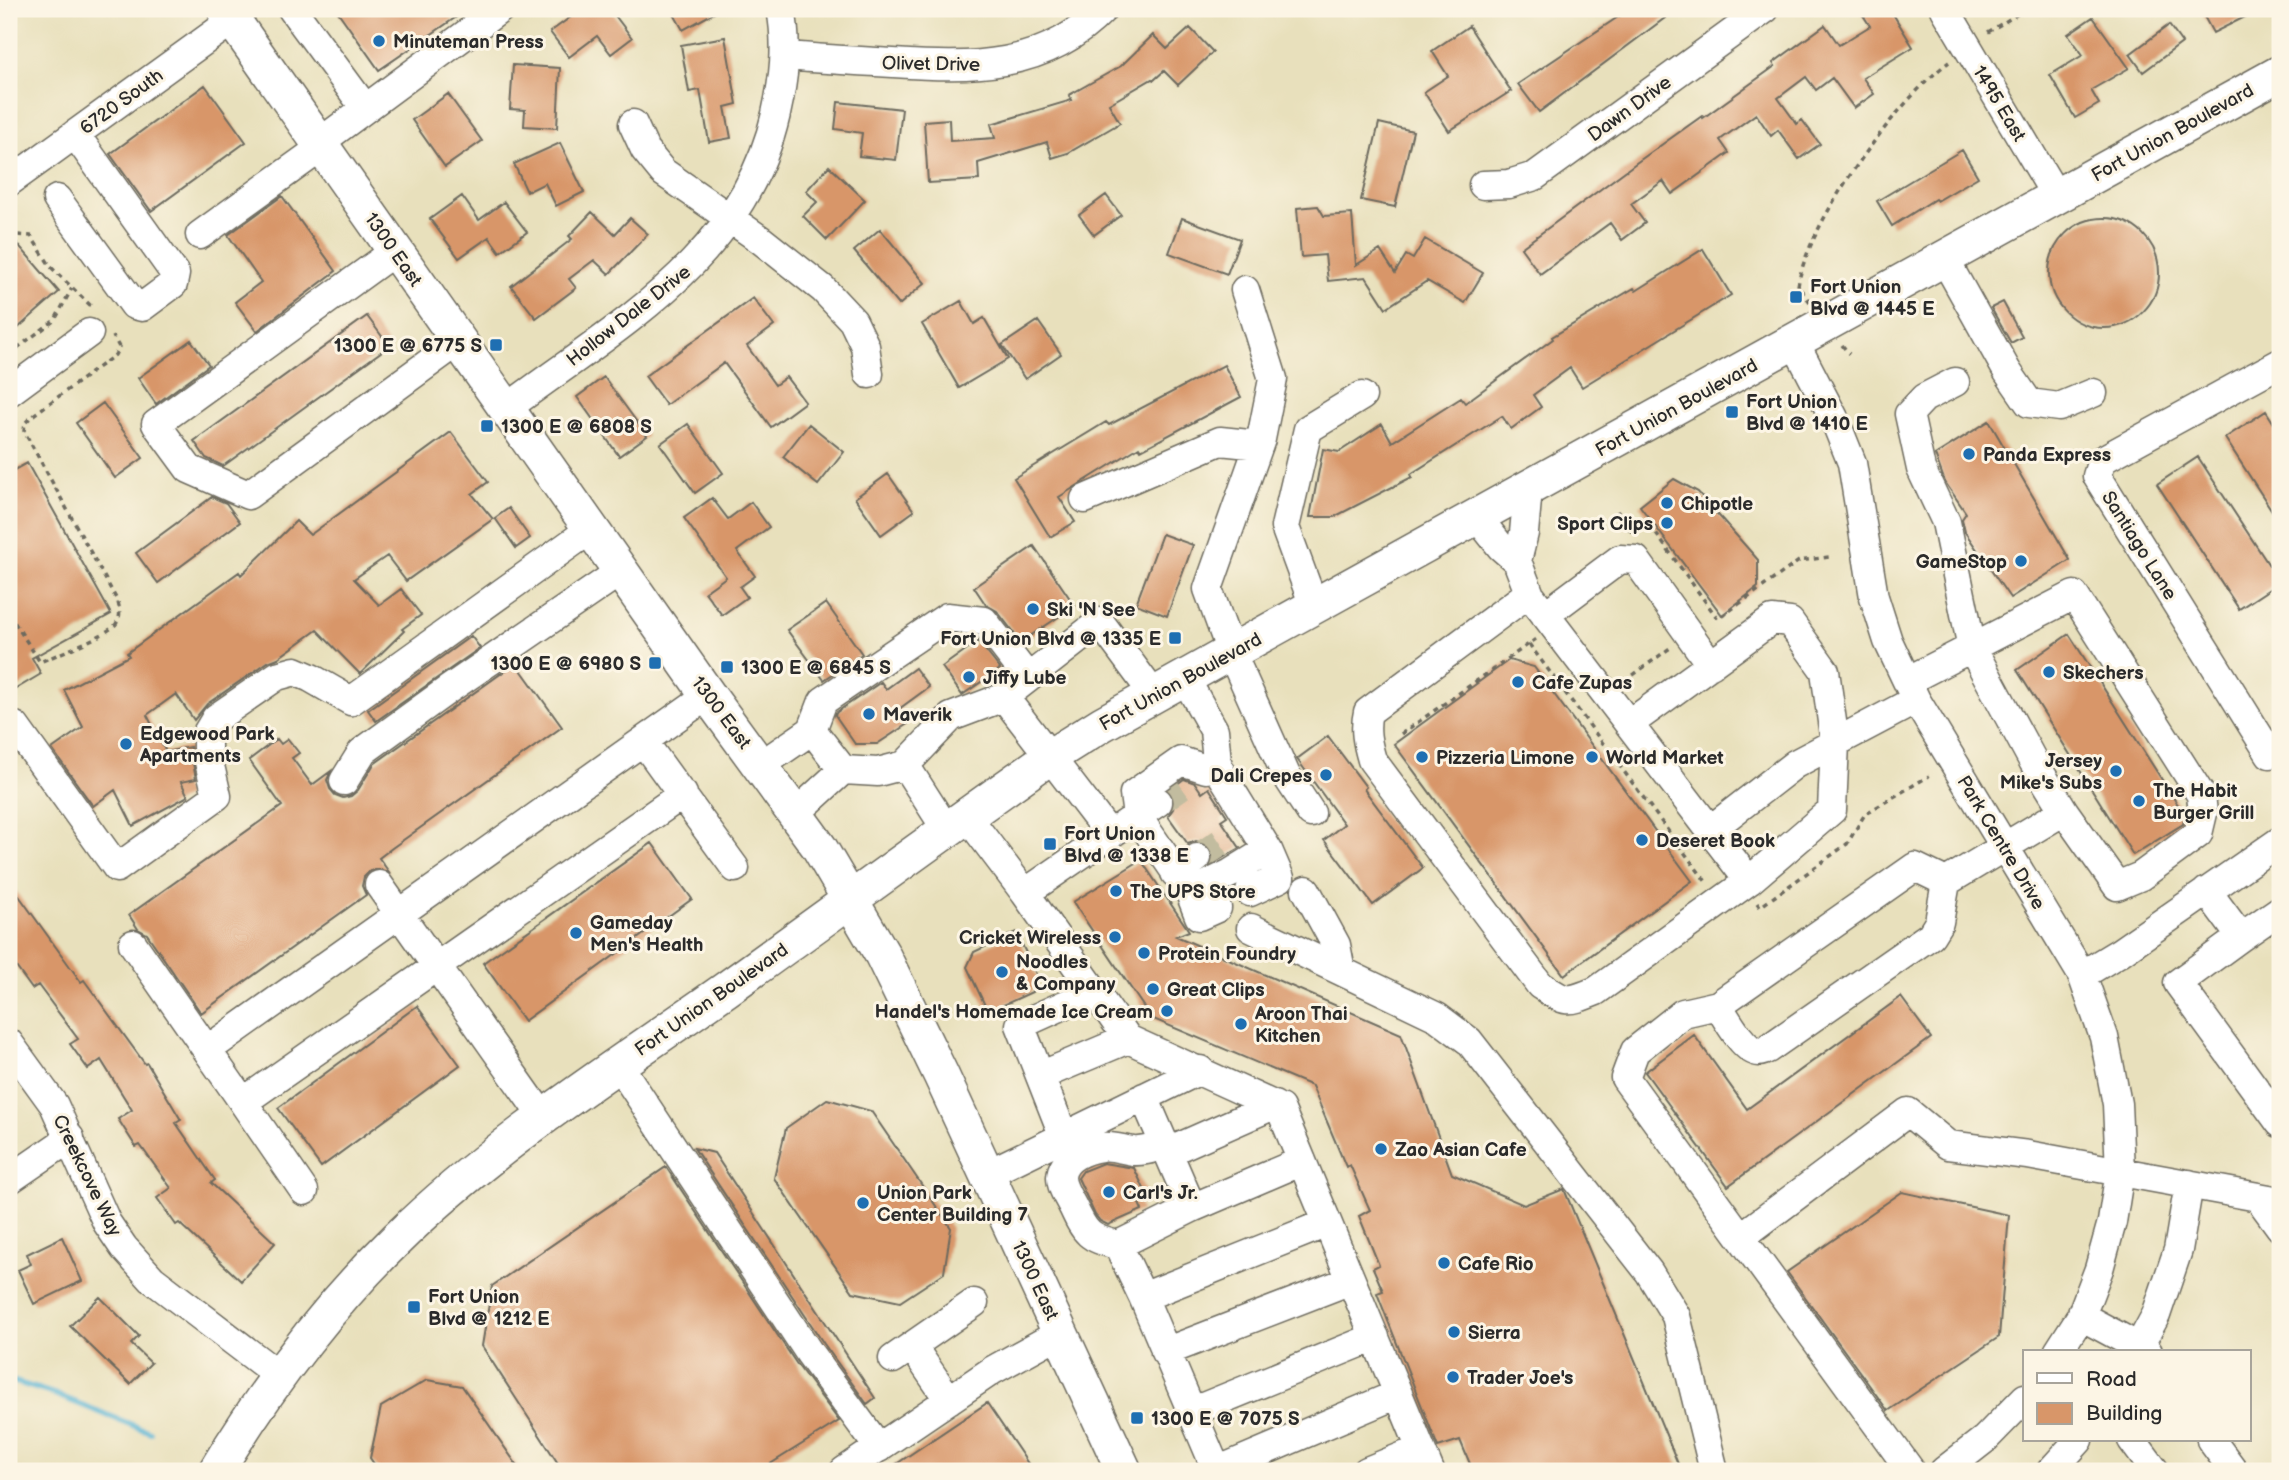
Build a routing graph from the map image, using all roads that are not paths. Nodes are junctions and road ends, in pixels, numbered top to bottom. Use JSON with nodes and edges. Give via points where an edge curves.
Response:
{"nodes":[{"id":1,"x":292,"y":9,"type":"edge"},
{"id":2,"x":500,"y":9,"type":"edge"},
{"id":3,"x":780,"y":9,"type":"edge"},
{"id":4,"x":1103,"y":9,"type":"edge"},
{"id":5,"x":1765,"y":9,"type":"edge"},
{"id":6,"x":1945,"y":9,"type":"edge"},
{"id":7,"x":228,"y":12,"type":"edge"},
{"id":8,"x":786,"y":57,"type":"junction"},
{"id":9,"x":2280,"y":73,"type":"edge"},
{"id":10,"x":365,"y":108,"type":"junction"},
{"id":11,"x":633,"y":124,"type":"dead end"},
{"id":12,"x":75,"y":134,"type":"junction"},
{"id":13,"x":320,"y":145,"type":"junction"},
{"id":14,"x":9,"y":182,"type":"edge"},
{"id":15,"x":1483,"y":185,"type":"dead end"},
{"id":16,"x":2056,"y":197,"type":"junction"},
{"id":17,"x":57,"y":199,"type":"dead end"},
{"id":18,"x":730,"y":219,"type":"junction"},
{"id":19,"x":200,"y":235,"type":"dead end"},
{"id":20,"x":395,"y":251,"type":"junction"},
{"id":21,"x":1944,"y":258,"type":"junction"},
{"id":22,"x":1245,"y":290,"type":"dead end"},
{"id":23,"x":99,"y":326,"type":"road end"},
{"id":24,"x":458,"y":341,"type":"junction"},
{"id":25,"x":1794,"y":341,"type":"junction"},
{"id":26,"x":2280,"y":363,"type":"edge"},
{"id":27,"x":869,"y":374,"type":"dead end"},
{"id":28,"x":1955,"y":382,"type":"dead end"},
{"id":29,"x":9,"y":392,"type":"edge"},
{"id":30,"x":2093,"y":393,"type":"dead end"},
{"id":31,"x":1362,"y":396,"type":"dead end"},
{"id":32,"x":506,"y":409,"type":"junction"},
{"id":33,"x":1259,"y":445,"type":"junction"},
{"id":34,"x":1528,"y":489,"type":"junction"},
{"id":35,"x":1085,"y":499,"type":"dead end"},
{"id":36,"x":1477,"y":517,"type":"junction"},
{"id":37,"x":591,"y":529,"type":"junction"},
{"id":38,"x":1517,"y":561,"type":"junction"},
{"id":39,"x":621,"y":571,"type":"junction"},
{"id":40,"x":1314,"y":606,"type":"junction"},
{"id":41,"x":1538,"y":615,"type":"junction"},
{"id":42,"x":1972,"y":648,"type":"junction"},
{"id":43,"x":1231,"y":652,"type":"junction"},
{"id":44,"x":1711,"y":665,"type":"junction"},
{"id":45,"x":1028,"y":678,"type":"junction"},
{"id":46,"x":1185,"y":678,"type":"junction"},
{"id":47,"x":1911,"y":690,"type":"junction"},
{"id":48,"x":708,"y":695,"type":"junction"},
{"id":49,"x":1154,"y":695,"type":"junction"},
{"id":50,"x":1004,"y":697,"type":"junction"},
{"id":51,"x":1629,"y":724,"type":"junction"},
{"id":52,"x":15,"y":726,"type":"dead end"},
{"id":53,"x":812,"y":730,"type":"junction"},
{"id":54,"x":643,"y":741,"type":"junction"},
{"id":55,"x":1835,"y":743,"type":"junction"},
{"id":56,"x":2280,"y":747,"type":"edge"},
{"id":57,"x":1051,"y":756,"type":"junction"},
{"id":58,"x":761,"y":765,"type":"junction"},
{"id":59,"x":905,"y":765,"type":"junction"},
{"id":60,"x":843,"y":770,"type":"junction"},
{"id":61,"x":1205,"y":770,"type":"junction"},
{"id":62,"x":344,"y":781,"type":"dead end"},
{"id":63,"x":682,"y":794,"type":"junction"},
{"id":64,"x":1147,"y":809,"type":"junction"},
{"id":65,"x":2064,"y":811,"type":"junction"},
{"id":66,"x":1311,"y":813,"type":"dead end"},
{"id":67,"x":795,"y":814,"type":"junction"},
{"id":68,"x":956,"y":822,"type":"junction"},
{"id":69,"x":1710,"y":830,"type":"junction"},
{"id":70,"x":1110,"y":835,"type":"junction"},
{"id":71,"x":2280,"y":841,"type":"edge"},
{"id":72,"x":2005,"y":848,"type":"junction"},
{"id":73,"x":1268,"y":850,"type":"junction"},
{"id":74,"x":735,"y":868,"type":"dead end"},
{"id":75,"x":1188,"y":875,"type":"junction"},
{"id":76,"x":1946,"y":882,"type":"junction"},
{"id":77,"x":379,"y":885,"type":"dead end"},
{"id":78,"x":1306,"y":890,"type":"dead end"},
{"id":79,"x":1752,"y":890,"type":"junction"},
{"id":80,"x":2207,"y":891,"type":"junction"},
{"id":81,"x":1024,"y":892,"type":"junction"},
{"id":82,"x":1250,"y":892,"type":"dead end"},
{"id":83,"x":850,"y":900,"type":"junction"},
{"id":84,"x":1217,"y":908,"type":"dead end"},
{"id":85,"x":2280,"y":910,"type":"edge"},
{"id":86,"x":400,"y":915,"type":"junction"},
{"id":87,"x":1251,"y":928,"type":"dead end"},
{"id":88,"x":2241,"y":937,"type":"junction"},
{"id":89,"x":133,"y":944,"type":"dead end"},
{"id":90,"x":436,"y":966,"type":"junction"},
{"id":91,"x":1341,"y":971,"type":"junction"},
{"id":92,"x":2082,"y":975,"type":"junction"},
{"id":93,"x":1095,"y":991,"type":"junction"},
{"id":94,"x":1718,"y":1005,"type":"junction"},
{"id":95,"x":1128,"y":1039,"type":"junction"},
{"id":96,"x":9,"y":1043,"type":"edge"},
{"id":97,"x":207,"y":1050,"type":"junction"},
{"id":98,"x":618,"y":1064,"type":"junction"},
{"id":99,"x":1200,"y":1070,"type":"junction"},
{"id":100,"x":1040,"y":1076,"type":"junction"},
{"id":101,"x":1144,"y":1097,"type":"junction"},
{"id":102,"x":243,"y":1101,"type":"junction"},
{"id":103,"x":1274,"y":1105,"type":"junction"},
{"id":104,"x":543,"y":1117,"type":"junction"},
{"id":105,"x":2280,"y":1123,"type":"edge"},
{"id":106,"x":1063,"y":1137,"type":"junction"},
{"id":107,"x":70,"y":1138,"type":"junction"},
{"id":108,"x":1166,"y":1148,"type":"junction"},
{"id":109,"x":1302,"y":1161,"type":"junction"},
{"id":110,"x":2119,"y":1171,"type":"junction"},
{"id":111,"x":987,"y":1174,"type":"junction"},
{"id":112,"x":9,"y":1180,"type":"edge"},
{"id":113,"x":2189,"y":1184,"type":"junction"},
{"id":114,"x":304,"y":1191,"type":"dead end"},
{"id":115,"x":2269,"y":1199,"type":"edge"},
{"id":116,"x":1192,"y":1208,"type":"junction"},
{"id":117,"x":1327,"y":1223,"type":"junction"},
{"id":118,"x":2280,"y":1227,"type":"edge"},
{"id":119,"x":1741,"y":1237,"type":"junction"},
{"id":120,"x":1118,"y":1245,"type":"junction"},
{"id":121,"x":1351,"y":1280,"type":"junction"},
{"id":122,"x":1143,"y":1297,"type":"junction"},
{"id":123,"x":974,"y":1303,"type":"dead end"},
{"id":124,"x":2081,"y":1316,"type":"junction"},
{"id":125,"x":1060,"y":1333,"type":"junction"},
{"id":126,"x":1375,"y":1338,"type":"junction"},
{"id":127,"x":2059,"y":1350,"type":"edge"},
{"id":128,"x":2140,"y":1350,"type":"edge"},
{"id":129,"x":1165,"y":1352,"type":"junction"},
{"id":130,"x":278,"y":1375,"type":"junction"},
{"id":131,"x":1398,"y":1394,"type":"junction"},
{"id":132,"x":949,"y":1400,"type":"junction"},
{"id":133,"x":2023,"y":1400,"type":"edge"},
{"id":134,"x":1191,"y":1412,"type":"junction"},
{"id":135,"x":2077,"y":1442,"type":"edge"},
{"id":136,"x":2133,"y":1442,"type":"edge"},
{"id":137,"x":2212,"y":1442,"type":"edge"},
{"id":138,"x":879,"y":1448,"type":"junction"},
{"id":139,"x":1425,"y":1460,"type":"edge"},
{"id":140,"x":216,"y":1471,"type":"edge"},
{"id":141,"x":844,"y":1471,"type":"edge"},
{"id":142,"x":1124,"y":1471,"type":"edge"},
{"id":143,"x":1217,"y":1471,"type":"edge"},
{"id":144,"x":1367,"y":1471,"type":"edge"},
{"id":145,"x":1714,"y":1471,"type":"edge"},
{"id":146,"x":1911,"y":1471,"type":"edge"},
{"id":147,"x":1944,"y":1471,"type":"edge"},
{"id":148,"x":2052,"y":1471,"type":"edge"},
{"id":149,"x":2155,"y":1471,"type":"edge"},
{"id":150,"x":2234,"y":1471,"type":"edge"}],
"edges":[{"from":1,"to":10,"type":"street"},
{"from":2,"to":10,"type":"street"},
{"from":3,"to":8,"type":"street","name":"Hollow Dale Drive"},
{"from":4,"to":8,"type":"street","name":"Olivet Drive","via":[[1051,48],[1004,63],[953,67]]},
{"from":5,"to":15,"type":"street","name":"Dawn Drive","via":[[1535,176]]},
{"from":6,"to":16,"type":"street","name":"1495 East"},
{"from":7,"to":12,"type":"street","name":"6720 South"},
{"from":7,"to":13,"type":"main road","name":"1300 East"},
{"from":8,"to":18,"type":"street","name":"Hollow Dale Drive","via":[[760,164]]},
{"from":9,"to":16,"type":"main road","name":"Fort Union Boulevard"},
{"from":10,"to":13,"type":"street"},
{"from":11,"to":18,"type":"street","via":[[645,150],[663,172]]},
{"from":12,"to":14,"type":"street","name":"6720 South"},
{"from":12,"to":17,"type":"street","via":[[175,274],[173,284],[142,307],[134,305]]},
{"from":13,"to":19,"type":"street"},
{"from":13,"to":20,"type":"main road","name":"1300 East"},
{"from":16,"to":21,"type":"main road","name":"Fort Union Boulevard"},
{"from":18,"to":27,"type":"street","via":[[802,270],[853,320],[865,346]]},
{"from":18,"to":32,"type":"street","name":"Hollow Dale Drive","via":[[704,254],[673,284]]},
{"from":20,"to":24,"type":"main road","name":"1300 East"},
{"from":20,"to":24,"type":"street","via":[[156,424],[188,469],[248,495]]},
{"from":21,"to":25,"type":"main road","name":"Fort Union Boulevard"},
{"from":21,"to":30,"type":"street","via":[[2029,403],[2059,407]]},
{"from":22,"to":33,"type":"street","via":[[1273,379]]},
{"from":23,"to":29,"type":"street"},
{"from":24,"to":32,"type":"main road","name":"1300 East"},
{"from":25,"to":34,"type":"main road","name":"Fort Union Boulevard"},
{"from":25,"to":47,"type":"street","name":"Park Centre Drive","via":[[1852,463],[1874,597]]},
{"from":26,"to":56,"type":"street","name":"Santiago Lane","via":[[2102,460],[2097,476],[2270,754]]},
{"from":28,"to":42,"type":"street","via":[[1924,398],[1909,414],[1920,469],[1946,522]]},
{"from":31,"to":40,"type":"street","via":[[1308,429],[1285,527]]},
{"from":32,"to":37,"type":"main road","name":"1300 East"},
{"from":33,"to":35,"type":"street","via":[[1220,441]]},
{"from":33,"to":43,"type":"street","via":[[1208,589]]},
{"from":34,"to":36,"type":"main road","name":"Fort Union Boulevard"},
{"from":34,"to":38,"type":"street"},
{"from":36,"to":38,"type":"street"},
{"from":36,"to":40,"type":"main road","name":"Fort Union Boulevard"},
{"from":37,"to":39,"type":"main road","name":"1300 East"},
{"from":37,"to":52,"type":"street","via":[[351,701],[295,671],[277,676],[216,718],[206,733],[217,796],[117,868]]},
{"from":38,"to":41,"type":"street"},
{"from":39,"to":48,"type":"main road","name":"1300 East"},
{"from":39,"to":62,"type":"street","via":[[362,752]]},
{"from":40,"to":43,"type":"main road","name":"Fort Union Boulevard"},
{"from":41,"to":44,"type":"street","via":[[1620,559],[1636,560]]},
{"from":41,"to":51,"type":"street"},
{"from":41,"to":79,"type":"street","via":[[1368,712],[1365,725],[1372,760],[1540,985],[1572,1001],[1596,992]]},
{"from":42,"to":47,"type":"street"},
{"from":42,"to":65,"type":"street"},
{"from":42,"to":65,"type":"street","via":[[2074,595],[2201,795],[2203,813],[2198,834],[2141,876],[2117,886]]},
{"from":43,"to":46,"type":"main road","name":"Fort Union Boulevard"},
{"from":43,"to":66,"type":"street","via":[[1286,775]]},
{"from":44,"to":51,"type":"street"},
{"from":44,"to":55,"type":"street","via":[[1772,620],[1790,622],[1825,671]]},
{"from":45,"to":49,"type":"street","via":[[1100,622]]},
{"from":45,"to":50,"type":"street"},
{"from":45,"to":53,"type":"street","via":[[984,621],[947,617],[823,701]]},
{"from":46,"to":49,"type":"main road","name":"Fort Union Boulevard"},
{"from":46,"to":61,"type":"street","via":[[1214,730]]},
{"from":47,"to":55,"type":"street"},
{"from":47,"to":72,"type":"street","name":"Park Centre Drive"},
{"from":48,"to":54,"type":"street"},
{"from":48,"to":58,"type":"main road","name":"1300 East"},
{"from":49,"to":57,"type":"main road","name":"Fort Union Boulevard"},
{"from":50,"to":57,"type":"street"},
{"from":50,"to":59,"type":"street","via":[[951,717]]},
{"from":51,"to":69,"type":"street"},
{"from":53,"to":58,"type":"street"},
{"from":53,"to":60,"type":"street"},
{"from":54,"to":63,"type":"street"},
{"from":54,"to":86,"type":"street"},
{"from":55,"to":69,"type":"street","via":[[1795,764]]},
{"from":55,"to":79,"type":"street","via":[[1832,810]]},
{"from":57,"to":68,"type":"main road","name":"Fort Union Boulevard"},
{"from":57,"to":70,"type":"street"},
{"from":58,"to":67,"type":"main road","name":"1300 East"},
{"from":59,"to":60,"type":"street","via":[[878,772]]},
{"from":59,"to":68,"type":"street"},
{"from":60,"to":67,"type":"street"},
{"from":61,"to":64,"type":"street","via":[[1181,761],[1134,794]]},
{"from":61,"to":73,"type":"street","via":[[1241,830]]},
{"from":63,"to":74,"type":"street"},
{"from":63,"to":90,"type":"street"},
{"from":64,"to":70,"type":"street"},
{"from":64,"to":75,"type":"street"},
{"from":65,"to":72,"type":"street"},
{"from":67,"to":83,"type":"main road","name":"1300 East"},
{"from":68,"to":81,"type":"street"},
{"from":68,"to":83,"type":"main road","name":"Fort Union Boulevard"},
{"from":69,"to":79,"type":"street"},
{"from":70,"to":81,"type":"street"},
{"from":71,"to":80,"type":"street"},
{"from":72,"to":76,"type":"street"},
{"from":72,"to":92,"type":"street","name":"Park Centre Drive"},
{"from":73,"to":75,"type":"street","via":[[1231,873]]},
{"from":73,"to":82,"type":"street","via":[[1280,878]]},
{"from":75,"to":84,"type":"street","via":[[1199,916]]},
{"from":76,"to":94,"type":"street","via":[[1915,867]]},
{"from":76,"to":94,"type":"street","via":[[1939,922],[1931,935],[1760,1053],[1745,1045]]},
{"from":77,"to":86,"type":"street"},
{"from":78,"to":91,"type":"street","via":[[1336,945]]},
{"from":80,"to":88,"type":"street"},
{"from":80,"to":92,"type":"street"},
{"from":81,"to":93,"type":"street"},
{"from":83,"to":98,"type":"main road","name":"Fort Union Boulevard"},
{"from":83,"to":111,"type":"main road","name":"1300 East","via":[[882,954]]},
{"from":85,"to":88,"type":"street"},
{"from":86,"to":90,"type":"street"},
{"from":86,"to":97,"type":"street"},
{"from":87,"to":91,"type":"street"},
{"from":88,"to":105,"type":"street","via":[[2178,983]]},
{"from":89,"to":97,"type":"street"},
{"from":90,"to":102,"type":"street"},
{"from":90,"to":104,"type":"street"},
{"from":91,"to":145,"type":"street","via":[[1437,1017],[1469,1041],[1649,1272],[1676,1316]]},
{"from":92,"to":110,"type":"street","name":"Park Centre Drive","via":[[2104,1037],[2117,1104]]},
{"from":93,"to":95,"type":"street"},
{"from":93,"to":100,"type":"street","via":[[1020,1025]]},
{"from":94,"to":119,"type":"street","via":[[1683,1013],[1635,1051],[1625,1078]]},
{"from":95,"to":99,"type":"street"},
{"from":95,"to":100,"type":"street"},
{"from":96,"to":107,"type":"street","name":"Creekcove Way","via":[[54,1105]]},
{"from":97,"to":102,"type":"street"},
{"from":98,"to":104,"type":"main road","name":"Fort Union Boulevard"},
{"from":98,"to":138,"type":"street","via":[[810,1354]]},
{"from":99,"to":101,"type":"street"},
{"from":99,"to":103,"type":"street"},
{"from":100,"to":106,"type":"street"},
{"from":101,"to":106,"type":"street"},
{"from":101,"to":108,"type":"street"},
{"from":102,"to":114,"type":"street"},
{"from":103,"to":108,"type":"street"},
{"from":103,"to":109,"type":"street","via":[[1280,1108]]},
{"from":104,"to":130,"type":"main road","name":"Fort Union Boulevard","via":[[398,1238],[352,1285]]},
{"from":106,"to":111,"type":"street"},
{"from":107,"to":112,"type":"street"},
{"from":107,"to":130,"type":"street","name":"Creekcove Way","via":[[107,1223],[124,1248],[152,1279]]},
{"from":108,"to":116,"type":"street"},
{"from":108,"to":120,"type":"street","via":[[1101,1147],[1081,1153],[1064,1167],[1062,1185],[1083,1228],[1100,1242]]},
{"from":109,"to":116,"type":"street"},
{"from":109,"to":117,"type":"street"},
{"from":110,"to":113,"type":"street"},
{"from":110,"to":119,"type":"street","via":[[1948,1145],[1908,1112]]},
{"from":110,"to":124,"type":"street","name":"Park Centre Drive","via":[[2112,1222]]},
{"from":111,"to":125,"type":"main road","name":"1300 East"},
{"from":113,"to":115,"type":"street"},
{"from":113,"to":128,"type":"street","via":[[2178,1250]]},
{"from":115,"to":118,"type":"street"},
{"from":116,"to":120,"type":"street"},
{"from":117,"to":121,"type":"street"},
{"from":117,"to":122,"type":"street"},
{"from":119,"to":146,"type":"street"},
{"from":120,"to":122,"type":"street"},
{"from":121,"to":126,"type":"street"},
{"from":121,"to":129,"type":"street"},
{"from":122,"to":129,"type":"street"},
{"from":123,"to":132,"type":"street","via":[[902,1353]]},
{"from":124,"to":127,"type":"street","name":"Park Centre Drive"},
{"from":124,"to":128,"type":"street"},
{"from":125,"to":132,"type":"street"},
{"from":125,"to":142,"type":"main road","name":"1300 East"},
{"from":126,"to":131,"type":"street"},
{"from":126,"to":134,"type":"street"},
{"from":129,"to":134,"type":"street"},
{"from":130,"to":140,"type":"main road","name":"Fort Union Boulevard"},
{"from":131,"to":139,"type":"street"},
{"from":131,"to":143,"type":"street"},
{"from":132,"to":138,"type":"street"},
{"from":133,"to":147,"type":"street","via":[[1985,1439]]},
{"from":134,"to":143,"type":"street"},
{"from":135,"to":148,"type":"street"},
{"from":136,"to":149,"type":"street"},
{"from":137,"to":150,"type":"street"},
{"from":138,"to":141,"type":"street"},
{"from":139,"to":144,"type":"street"}]}
